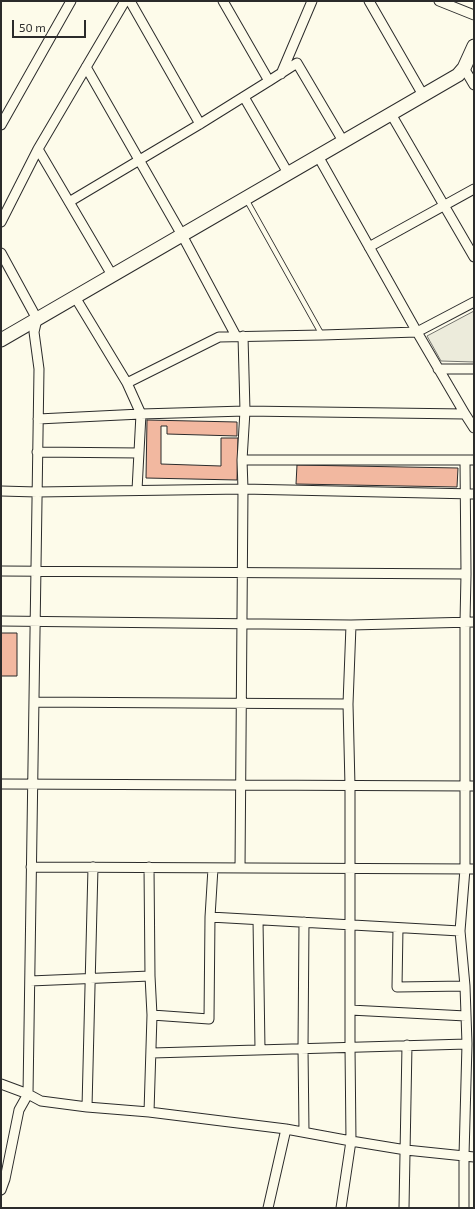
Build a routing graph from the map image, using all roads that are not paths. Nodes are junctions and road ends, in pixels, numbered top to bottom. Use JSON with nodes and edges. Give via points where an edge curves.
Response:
{"nodes":[{"id":1,"x":71,"y":1,"type":"edge"},
{"id":2,"x":125,"y":1,"type":"edge"},
{"id":3,"x":130,"y":1,"type":"edge"},
{"id":4,"x":223,"y":1,"type":"edge"},
{"id":5,"x":312,"y":1,"type":"edge"},
{"id":6,"x":369,"y":1,"type":"edge"},
{"id":7,"x":439,"y":1,"type":"edge"},
{"id":8,"x":474,"y":15,"type":"edge"},
{"id":9,"x":474,"y":46,"type":"edge"},
{"id":10,"x":86,"y":67,"type":"junction"},
{"id":11,"x":464,"y":68,"type":"junction"},
{"id":12,"x":281,"y":74,"type":"junction"},
{"id":13,"x":269,"y":81,"type":"junction"},
{"id":14,"x":474,"y":85,"type":"edge"},
{"id":15,"x":423,"y":95,"type":"junction"},
{"id":16,"x":244,"y":97,"type":"junction"},
{"id":17,"x":391,"y":114,"type":"junction"},
{"id":18,"x":200,"y":124,"type":"junction"},
{"id":19,"x":1,"y":125,"type":"edge"},
{"id":20,"x":343,"y":141,"type":"junction"},
{"id":21,"x":38,"y":149,"type":"junction"},
{"id":22,"x":318,"y":156,"type":"junction"},
{"id":23,"x":140,"y":160,"type":"junction"},
{"id":24,"x":288,"y":173,"type":"junction"},
{"id":25,"x":474,"y":189,"type":"edge"},
{"id":26,"x":246,"y":198,"type":"junction"},
{"id":27,"x":69,"y":202,"type":"junction"},
{"id":28,"x":444,"y":206,"type":"junction"},
{"id":29,"x":1,"y":222,"type":"edge"},
{"id":30,"x":182,"y":235,"type":"junction"},
{"id":31,"x":369,"y":247,"type":"junction"},
{"id":32,"x":1,"y":253,"type":"edge"},
{"id":33,"x":474,"y":256,"type":"edge"},
{"id":34,"x":112,"y":275,"type":"junction"},
{"id":35,"x":74,"y":297,"type":"junction"},
{"id":36,"x":474,"y":302,"type":"edge"},
{"id":37,"x":37,"y":319,"type":"junction"},
{"id":38,"x":417,"y":332,"type":"junction"},
{"id":39,"x":322,"y":335,"type":"junction"},
{"id":40,"x":240,"y":336,"type":"junction"},
{"id":41,"x":1,"y":340,"type":"edge"},
{"id":42,"x":438,"y":369,"type":"junction"},
{"id":43,"x":474,"y":369,"type":"edge"},
{"id":44,"x":127,"y":383,"type":"junction"},
{"id":45,"x":245,"y":411,"type":"junction"},
{"id":46,"x":141,"y":414,"type":"junction"},
{"id":47,"x":465,"y":414,"type":"junction"},
{"id":48,"x":38,"y":419,"type":"junction"},
{"id":49,"x":474,"y":428,"type":"edge"},
{"id":50,"x":38,"y":452,"type":"junction"},
{"id":51,"x":139,"y":453,"type":"junction"},
{"id":52,"x":242,"y":460,"type":"junction"},
{"id":53,"x":469,"y":460,"type":"edge"},
{"id":54,"x":243,"y":489,"type":"junction"},
{"id":55,"x":137,"y":490,"type":"junction"},
{"id":56,"x":1,"y":491,"type":"edge"},
{"id":57,"x":37,"y":492,"type":"junction"},
{"id":58,"x":469,"y":494,"type":"edge"},
{"id":59,"x":1,"y":571,"type":"edge"},
{"id":60,"x":36,"y":572,"type":"junction"},
{"id":61,"x":242,"y":573,"type":"junction"},
{"id":62,"x":466,"y":574,"type":"junction"},
{"id":63,"x":1,"y":621,"type":"edge"},
{"id":64,"x":35,"y":622,"type":"junction"},
{"id":65,"x":469,"y":622,"type":"edge"},
{"id":66,"x":242,"y":624,"type":"junction"},
{"id":67,"x":351,"y":625,"type":"junction"},
{"id":68,"x":34,"y":702,"type":"junction"},
{"id":69,"x":241,"y":703,"type":"junction"},
{"id":70,"x":348,"y":704,"type":"junction"},
{"id":71,"x":1,"y":784,"type":"edge"},
{"id":72,"x":33,"y":784,"type":"junction"},
{"id":73,"x":241,"y":785,"type":"junction"},
{"id":74,"x":350,"y":786,"type":"junction"},
{"id":75,"x":469,"y":786,"type":"edge"},
{"id":76,"x":32,"y":866,"type":"junction"},
{"id":77,"x":93,"y":867,"type":"junction"},
{"id":78,"x":150,"y":867,"type":"junction"},
{"id":79,"x":213,"y":868,"type":"junction"},
{"id":80,"x":240,"y":868,"type":"junction"},
{"id":81,"x":350,"y":868,"type":"junction"},
{"id":82,"x":470,"y":869,"type":"edge"},
{"id":83,"x":210,"y":917,"type":"junction"},
{"id":84,"x":258,"y":920,"type":"junction"},
{"id":85,"x":304,"y":922,"type":"junction"},
{"id":86,"x":351,"y":925,"type":"junction"},
{"id":87,"x":398,"y":928,"type":"junction"},
{"id":88,"x":460,"y":931,"type":"junction"},
{"id":89,"x":150,"y":976,"type":"junction"},
{"id":90,"x":90,"y":978,"type":"junction"},
{"id":91,"x":30,"y":981,"type":"junction"},
{"id":92,"x":466,"y":986,"type":"junction"},
{"id":93,"x":350,"y":1010,"type":"junction"},
{"id":94,"x":152,"y":1015,"type":"junction"},
{"id":95,"x":466,"y":1016,"type":"junction"},
{"id":96,"x":467,"y":1044,"type":"junction"},
{"id":97,"x":407,"y":1045,"type":"junction"},
{"id":98,"x":350,"y":1047,"type":"junction"},
{"id":99,"x":303,"y":1048,"type":"junction"},
{"id":100,"x":260,"y":1049,"type":"junction"},
{"id":101,"x":152,"y":1053,"type":"junction"},
{"id":102,"x":1,"y":1084,"type":"edge"},
{"id":103,"x":28,"y":1094,"type":"junction"},
{"id":104,"x":87,"y":1107,"type":"junction"},
{"id":105,"x":149,"y":1112,"type":"junction"},
{"id":106,"x":286,"y":1129,"type":"junction"},
{"id":107,"x":304,"y":1131,"type":"junction"},
{"id":108,"x":351,"y":1141,"type":"junction"},
{"id":109,"x":406,"y":1150,"type":"junction"},
{"id":110,"x":464,"y":1156,"type":"junction"},
{"id":111,"x":474,"y":1157,"type":"edge"},
{"id":112,"x":1,"y":1190,"type":"edge"},
{"id":113,"x":268,"y":1208,"type":"edge"},
{"id":114,"x":341,"y":1208,"type":"edge"},
{"id":115,"x":404,"y":1208,"type":"edge"},
{"id":116,"x":464,"y":1208,"type":"edge"}],
"edges":[{"from":1,"to":19,"type":"street"},
{"from":2,"to":10,"type":"street"},
{"from":3,"to":18,"type":"street"},
{"from":4,"to":13,"type":"street"},
{"from":5,"to":12,"type":"street"},
{"from":6,"to":15,"type":"street"},
{"from":7,"to":8,"type":"street"},
{"from":9,"to":11,"type":"street"},
{"from":10,"to":21,"type":"street"},
{"from":10,"to":23,"type":"street"},
{"from":11,"to":14,"type":"street"},
{"from":11,"to":15,"type":"street","via":[[458,75]]},
{"from":12,"to":13,"type":"street"},
{"from":12,"to":20,"type":"street","via":[[297,63]]},
{"from":13,"to":16,"type":"street"},
{"from":15,"to":17,"type":"street"},
{"from":16,"to":18,"type":"street"},
{"from":16,"to":24,"type":"street"},
{"from":17,"to":20,"type":"street"},
{"from":17,"to":28,"type":"street"},
{"from":18,"to":23,"type":"street"},
{"from":20,"to":22,"type":"street"},
{"from":21,"to":27,"type":"street"},
{"from":21,"to":29,"type":"street"},
{"from":22,"to":24,"type":"street"},
{"from":22,"to":31,"type":"street"},
{"from":23,"to":27,"type":"street"},
{"from":23,"to":30,"type":"street"},
{"from":24,"to":26,"type":"street"},
{"from":25,"to":28,"type":"street"},
{"from":26,"to":30,"type":"street"},
{"from":26,"to":39,"type":"lane"},
{"from":27,"to":34,"type":"street"},
{"from":28,"to":31,"type":"street"},
{"from":28,"to":33,"type":"street"},
{"from":30,"to":34,"type":"street"},
{"from":30,"to":40,"type":"street"},
{"from":31,"to":38,"type":"street"},
{"from":32,"to":37,"type":"street"},
{"from":34,"to":35,"type":"street"},
{"from":35,"to":37,"type":"street"},
{"from":35,"to":44,"type":"street"},
{"from":36,"to":38,"type":"street"},
{"from":37,"to":41,"type":"street"},
{"from":37,"to":48,"type":"street","via":[[34,332],[39,368]]},
{"from":38,"to":39,"type":"street"},
{"from":38,"to":42,"type":"street"},
{"from":39,"to":40,"type":"street"},
{"from":40,"to":44,"type":"street","via":[[219,337]]},
{"from":40,"to":45,"type":"street"},
{"from":42,"to":43,"type":"street"},
{"from":42,"to":47,"type":"street"},
{"from":44,"to":46,"type":"street"},
{"from":45,"to":46,"type":"street"},
{"from":45,"to":47,"type":"street"},
{"from":45,"to":52,"type":"street"},
{"from":46,"to":48,"type":"street"},
{"from":46,"to":51,"type":"street"},
{"from":47,"to":49,"type":"street"},
{"from":48,"to":50,"type":"street"},
{"from":50,"to":51,"type":"street"},
{"from":50,"to":57,"type":"street"},
{"from":51,"to":55,"type":"street"},
{"from":52,"to":53,"type":"street"},
{"from":52,"to":54,"type":"street"},
{"from":53,"to":58,"type":"street"},
{"from":54,"to":55,"type":"street"},
{"from":54,"to":58,"type":"street"},
{"from":54,"to":61,"type":"street"},
{"from":55,"to":57,"type":"street"},
{"from":56,"to":57,"type":"street"},
{"from":57,"to":60,"type":"street"},
{"from":58,"to":62,"type":"street"},
{"from":59,"to":60,"type":"street"},
{"from":60,"to":61,"type":"street"},
{"from":60,"to":64,"type":"street"},
{"from":61,"to":62,"type":"street"},
{"from":61,"to":66,"type":"street"},
{"from":62,"to":65,"type":"street"},
{"from":63,"to":64,"type":"street"},
{"from":64,"to":66,"type":"street"},
{"from":64,"to":68,"type":"street"},
{"from":65,"to":67,"type":"street"},
{"from":65,"to":75,"type":"street"},
{"from":66,"to":67,"type":"street"},
{"from":66,"to":69,"type":"street"},
{"from":67,"to":70,"type":"street"},
{"from":68,"to":69,"type":"street"},
{"from":68,"to":72,"type":"street"},
{"from":69,"to":70,"type":"street"},
{"from":69,"to":73,"type":"street"},
{"from":70,"to":74,"type":"street"},
{"from":71,"to":72,"type":"street"},
{"from":72,"to":73,"type":"street"},
{"from":72,"to":76,"type":"street"},
{"from":73,"to":74,"type":"street"},
{"from":73,"to":80,"type":"street"},
{"from":74,"to":75,"type":"street"},
{"from":74,"to":81,"type":"street"},
{"from":75,"to":82,"type":"street"},
{"from":76,"to":77,"type":"street"},
{"from":76,"to":91,"type":"street"},
{"from":77,"to":78,"type":"street"},
{"from":77,"to":90,"type":"street"},
{"from":78,"to":79,"type":"street"},
{"from":78,"to":89,"type":"street"},
{"from":79,"to":80,"type":"street"},
{"from":79,"to":83,"type":"street"},
{"from":80,"to":81,"type":"street"},
{"from":81,"to":82,"type":"street"},
{"from":81,"to":86,"type":"street"},
{"from":82,"to":88,"type":"street"},
{"from":83,"to":84,"type":"street"},
{"from":83,"to":94,"type":"street","via":[[209,1019]]},
{"from":84,"to":85,"type":"street"},
{"from":84,"to":100,"type":"street"},
{"from":85,"to":86,"type":"street"},
{"from":85,"to":99,"type":"street"},
{"from":86,"to":87,"type":"street"},
{"from":86,"to":93,"type":"street"},
{"from":87,"to":88,"type":"street"},
{"from":87,"to":92,"type":"street","via":[[397,987]]},
{"from":88,"to":92,"type":"street"},
{"from":89,"to":90,"type":"street"},
{"from":89,"to":94,"type":"street"},
{"from":90,"to":91,"type":"street"},
{"from":90,"to":104,"type":"street"},
{"from":91,"to":103,"type":"street"},
{"from":92,"to":95,"type":"street"},
{"from":93,"to":95,"type":"street"},
{"from":93,"to":98,"type":"street"},
{"from":94,"to":101,"type":"street"},
{"from":95,"to":96,"type":"street"},
{"from":96,"to":97,"type":"street"},
{"from":96,"to":110,"type":"street"},
{"from":97,"to":98,"type":"street"},
{"from":97,"to":109,"type":"street"},
{"from":98,"to":99,"type":"street"},
{"from":98,"to":108,"type":"street"},
{"from":99,"to":100,"type":"street"},
{"from":99,"to":107,"type":"street"},
{"from":100,"to":101,"type":"street"},
{"from":101,"to":105,"type":"street"},
{"from":102,"to":103,"type":"street"},
{"from":103,"to":104,"type":"street","via":[[41,1101]]},
{"from":103,"to":112,"type":"street","via":[[19,1110]]},
{"from":104,"to":105,"type":"street"},
{"from":105,"to":106,"type":"street"},
{"from":106,"to":107,"type":"street"},
{"from":106,"to":113,"type":"street"},
{"from":107,"to":108,"type":"street"},
{"from":108,"to":109,"type":"street"},
{"from":108,"to":114,"type":"street"},
{"from":109,"to":110,"type":"street"},
{"from":109,"to":115,"type":"street"},
{"from":110,"to":111,"type":"street"},
{"from":110,"to":116,"type":"street"}]}
